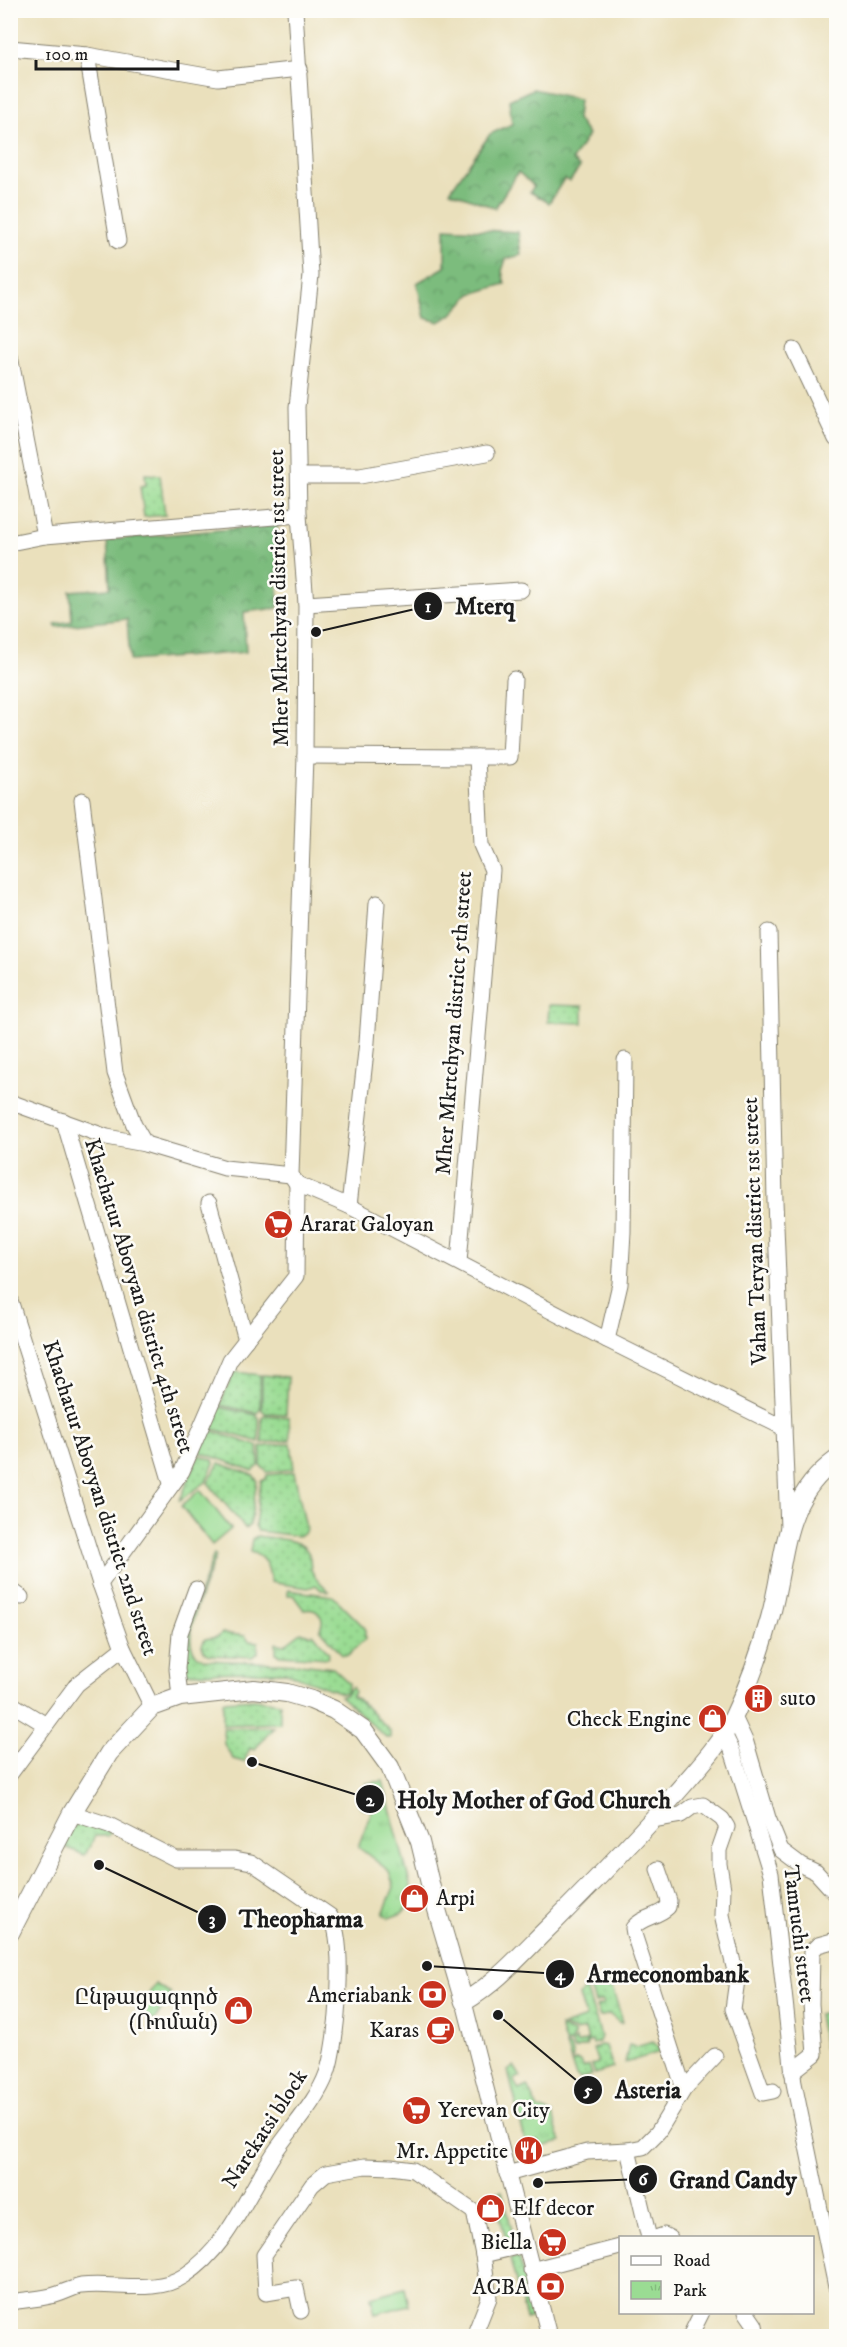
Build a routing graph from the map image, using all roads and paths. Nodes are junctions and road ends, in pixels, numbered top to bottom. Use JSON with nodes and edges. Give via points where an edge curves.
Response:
{"nodes":[{"id":1,"x":295,"y":10,"type":"edge"},
{"id":2,"x":10,"y":48,"type":"edge"},
{"id":3,"x":87,"y":55,"type":"junction"},
{"id":4,"x":300,"y":69,"type":"junction"},
{"id":5,"x":118,"y":241,"type":"dead end"},
{"id":6,"x":794,"y":350,"type":"dead end"},
{"id":7,"x":10,"y":356,"type":"edge"},
{"id":8,"x":837,"y":439,"type":"edge"},
{"id":9,"x":487,"y":453,"type":"dead end"},
{"id":10,"x":299,"y":476,"type":"junction"},
{"id":11,"x":299,"y":515,"type":"junction"},
{"id":12,"x":45,"y":536,"type":"junction"},
{"id":13,"x":10,"y":543,"type":"edge"},
{"id":14,"x":521,"y":590,"type":"dead end"},
{"id":15,"x":306,"y":604,"type":"junction"},
{"id":16,"x":514,"y":679,"type":"dead end"},
{"id":17,"x":305,"y":756,"type":"junction"},
{"id":18,"x":477,"y":757,"type":"junction"},
{"id":19,"x":82,"y":800,"type":"dead end"},
{"id":20,"x":377,"y":903,"type":"dead end"},
{"id":21,"x":769,"y":932,"type":"dead end"},
{"id":22,"x":625,"y":1060,"type":"dead end"},
{"id":23,"x":10,"y":1102,"type":"edge"},
{"id":24,"x":64,"y":1121,"type":"junction"},
{"id":25,"x":145,"y":1144,"type":"junction"},
{"id":26,"x":294,"y":1180,"type":"junction"},
{"id":27,"x":208,"y":1203,"type":"dead end"},
{"id":28,"x":349,"y":1206,"type":"junction"},
{"id":29,"x":459,"y":1262,"type":"junction"},
{"id":30,"x":10,"y":1300,"type":"edge"},
{"id":31,"x":246,"y":1340,"type":"junction"},
{"id":32,"x":607,"y":1340,"type":"junction"},
{"id":33,"x":784,"y":1428,"type":"junction"},
{"id":34,"x":837,"y":1460,"type":"edge"},
{"id":35,"x":171,"y":1483,"type":"junction"},
{"id":36,"x":788,"y":1528,"type":"junction"},
{"id":37,"x":100,"y":1584,"type":"junction"},
{"id":38,"x":196,"y":1589,"type":"dead end"},
{"id":39,"x":123,"y":1648,"type":"junction"},
{"id":40,"x":180,"y":1697,"type":"junction"},
{"id":41,"x":10,"y":1703,"type":"edge"},
{"id":42,"x":152,"y":1707,"type":"junction"},
{"id":43,"x":734,"y":1717,"type":"junction"},
{"id":44,"x":46,"y":1725,"type":"junction"},
{"id":45,"x":723,"y":1734,"type":"junction"},
{"id":46,"x":10,"y":1774,"type":"edge"},
{"id":47,"x":72,"y":1813,"type":"junction"},
{"id":48,"x":652,"y":1821,"type":"junction"},
{"id":49,"x":658,"y":1869,"type":"dead end"},
{"id":50,"x":837,"y":1894,"type":"edge"},
{"id":51,"x":10,"y":1933,"type":"edge"},
{"id":52,"x":837,"y":1940,"type":"edge"},
{"id":53,"x":464,"y":2002,"type":"junction"},
{"id":54,"x":715,"y":2056,"type":"dead end"},
{"id":55,"x":792,"y":2072,"type":"junction"},
{"id":56,"x":684,"y":2090,"type":"junction"},
{"id":57,"x":773,"y":2091,"type":"dead end"},
{"id":58,"x":636,"y":2148,"type":"junction"},
{"id":59,"x":507,"y":2174,"type":"junction"},
{"id":60,"x":649,"y":2236,"type":"edge"},
{"id":61,"x":525,"y":2245,"type":"junction"},
{"id":62,"x":619,"y":2248,"type":"edge"},
{"id":63,"x":483,"y":2255,"type":"junction"},
{"id":64,"x":531,"y":2270,"type":"junction"},
{"id":65,"x":837,"y":2287,"type":"edge"},
{"id":66,"x":10,"y":2302,"type":"edge"},
{"id":67,"x":301,"y":2311,"type":"dead end"},
{"id":68,"x":702,"y":2314,"type":"edge"},
{"id":69,"x":747,"y":2314,"type":"edge"},
{"id":70,"x":474,"y":2337,"type":"edge"},
{"id":71,"x":549,"y":2337,"type":"edge"},
{"id":72,"x":690,"y":2337,"type":"edge"},
{"id":73,"x":757,"y":2337,"type":"edge"}],
"edges":[{"from":1,"to":4,"type":"street","name":"Mher Mkrtchyan district 1st street"},
{"from":2,"to":3,"type":"street"},
{"from":3,"to":4,"type":"street","via":[[218,78]]},
{"from":3,"to":5,"type":"street"},
{"from":4,"to":10,"type":"street","name":"Mher Mkrtchyan district 1st street","via":[[311,275],[297,407]]},
{"from":6,"to":8,"type":"street"},
{"from":7,"to":12,"type":"street"},
{"from":9,"to":10,"type":"street","via":[[360,476]]},
{"from":10,"to":11,"type":"street","name":"Mher Mkrtchyan district 1st street"},
{"from":11,"to":12,"type":"street"},
{"from":11,"to":15,"type":"street","name":"Mher Mkrtchyan district 1st street"},
{"from":12,"to":13,"type":"street"},
{"from":14,"to":15,"type":"street"},
{"from":15,"to":17,"type":"street","name":"Mher Mkrtchyan district 1st street"},
{"from":16,"to":18,"type":"street","via":[[510,757]]},
{"from":17,"to":18,"type":"street"},
{"from":17,"to":26,"type":"street","name":"Mher Mkrtchyan district 1st street"},
{"from":18,"to":29,"type":"street","name":"Mher Mkrtchyan district 5th street","via":[[481,845],[492,870]]},
{"from":19,"to":25,"type":"street","via":[[115,1073]]},
{"from":20,"to":28,"type":"street"},
{"from":21,"to":33,"type":"street","name":"Vahan Teryan district 1st street"},
{"from":22,"to":32,"type":"street","via":[[620,1284]]},
{"from":23,"to":24,"type":"street"},
{"from":24,"to":25,"type":"street","via":[[107,1137]]},
{"from":24,"to":35,"type":"street","name":"Khachatur Abovyan district 4th street"},
{"from":25,"to":26,"type":"street","via":[[225,1168]]},
{"from":26,"to":28,"type":"street"},
{"from":26,"to":31,"type":"street","name":"Mher Mkrtchyan district 1st street","via":[[296,1276]]},
{"from":27,"to":31,"type":"street"},
{"from":28,"to":29,"type":"street"},
{"from":29,"to":32,"type":"street"},
{"from":30,"to":37,"type":"street","name":"Khachatur Abovyan district 2nd street"},
{"from":31,"to":35,"type":"street","name":"Mher Mkrtchyan district 1st street","via":[[230,1360],[182,1472]]},
{"from":32,"to":33,"type":"street"},
{"from":33,"to":36,"type":"street","name":"Vahan Teryan district 1st street"},
{"from":34,"to":36,"type":"main road","via":[[810,1484]]},
{"from":35,"to":37,"type":"street","name":"Mher Mkrtchyan district 1st street"},
{"from":36,"to":43,"type":"main road","via":[[770,1617]]},
{"from":37,"to":39,"type":"street","name":"Khachatur Abovyan district 2nd street"},
{"from":38,"to":40,"type":"street","via":[[180,1633]]},
{"from":39,"to":42,"type":"street","name":"Khachatur Abovyan district 2nd street"},
{"from":39,"to":44,"type":"street","via":[[77,1684]]},
{"from":40,"to":42,"type":"main road"},
{"from":40,"to":53,"type":"main road","via":[[254,1689],[287,1693],[334,1710],[363,1730],[390,1767],[420,1842]]},
{"from":41,"to":44,"type":"street"},
{"from":42,"to":47,"type":"main road","via":[[109,1754]]},
{"from":43,"to":45,"type":"main road"},
{"from":43,"to":50,"type":"street","via":[[781,1850],[816,1872]]},
{"from":44,"to":46,"type":"street"},
{"from":45,"to":48,"type":"main road"},
{"from":45,"to":55,"type":"street","name":"Tamruchi street","via":[[732,1750],[771,1874]]},
{"from":47,"to":51,"type":"main road"},
{"from":47,"to":66,"type":"street","name":"Narekatsi block","via":[[109,1825],[176,1859],[251,1862],[330,1916],[335,1924],[341,1973],[331,2057],[320,2086],[218,2244],[184,2276],[158,2285],[80,2286],[52,2296]]},
{"from":48,"to":53,"type":"main road","via":[[486,1989]]},
{"from":48,"to":57,"type":"street","via":[[703,1805],[727,1827],[719,1864],[722,1915],[737,1980],[733,2008],[763,2093]]},
{"from":49,"to":56,"type":"street","via":[[668,1907],[633,1928]]},
{"from":52,"to":55,"type":"street","via":[[818,1945],[812,1951],[815,2054]]},
{"from":53,"to":59,"type":"street"},
{"from":54,"to":56,"type":"street"},
{"from":55,"to":65,"type":"street","name":"Tamruchi street"},
{"from":56,"to":58,"type":"street","via":[[658,2132]]},
{"from":58,"to":59,"type":"street","via":[[586,2152]]},
{"from":58,"to":60,"type":"street"},
{"from":59,"to":61,"type":"street"},
{"from":61,"to":63,"type":"street"},
{"from":61,"to":64,"type":"street"},
{"from":62,"to":64,"type":"street"},
{"from":63,"to":67,"type":"street","via":[[474,2212],[413,2170],[366,2166],[326,2173],[312,2185],[264,2255],[266,2293],[296,2288]]},
{"from":63,"to":70,"type":"street","via":[[489,2298]]},
{"from":64,"to":71,"type":"street"},
{"from":68,"to":72,"type":"street"},
{"from":69,"to":73,"type":"street","via":[[755,2325]]}]}
